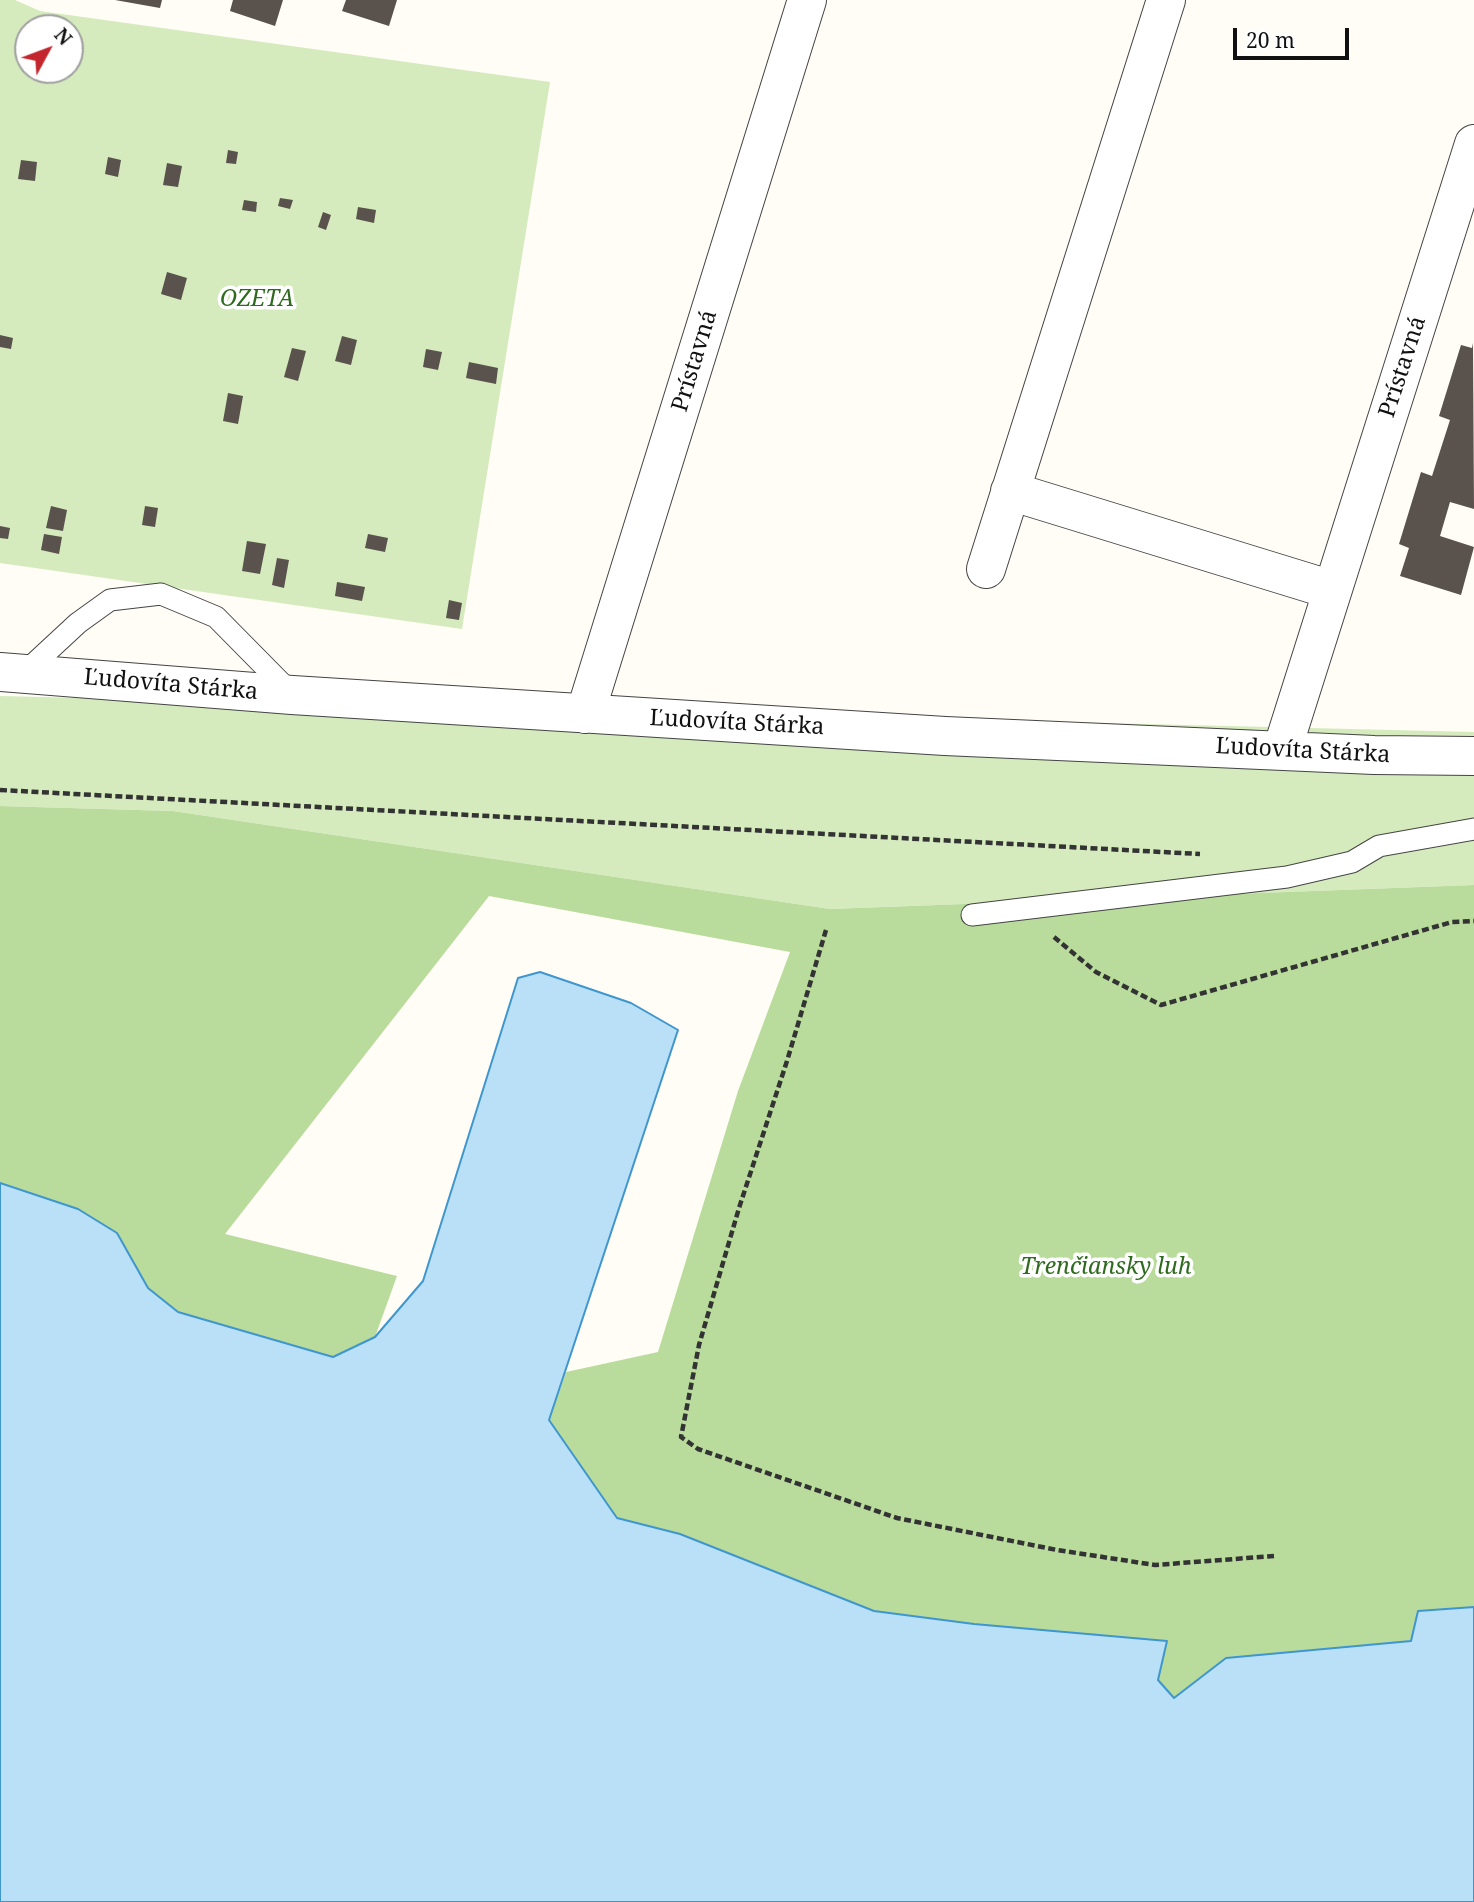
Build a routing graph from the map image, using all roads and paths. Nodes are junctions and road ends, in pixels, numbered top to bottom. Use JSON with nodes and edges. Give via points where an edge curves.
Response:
{"nodes":[{"id":1,"x":1166,"y":0,"type":"edge"},
{"id":2,"x":797,"y":3,"type":"edge"},
{"id":3,"x":1474,"y":144,"type":"edge"},
{"id":4,"x":1010,"y":491,"type":"junction"},
{"id":5,"x":986,"y":569,"type":"dead end"},
{"id":6,"x":1332,"y":590,"type":"junction"},
{"id":7,"x":12,"y":673,"type":"edge"},
{"id":8,"x":292,"y":695,"type":"junction"},
{"id":9,"x":585,"y":714,"type":"junction"},
{"id":10,"x":1282,"y":750,"type":"junction"},
{"id":11,"x":1474,"y":755,"type":"edge"},
{"id":12,"x":0,"y":790,"type":"edge"},
{"id":13,"x":1474,"y":829,"type":"edge"},
{"id":14,"x":1202,"y":855,"type":"dead end"},
{"id":15,"x":972,"y":915,"type":"dead end"},
{"id":16,"x":1474,"y":921,"type":"edge"},
{"id":17,"x":826,"y":930,"type":"dead end"},
{"id":18,"x":1044,"y":934,"type":"dead end"},
{"id":19,"x":1274,"y":1556,"type":"dead end"}],
"edges":[{"from":1,"to":4,"type":"street"},
{"from":2,"to":9,"type":"street","name":"Prístavná"},
{"from":3,"to":6,"type":"street","name":"Prístavná"},
{"from":4,"to":5,"type":"street"},
{"from":4,"to":6,"type":"street"},
{"from":6,"to":10,"type":"street","name":"Prístavná"},
{"from":7,"to":8,"type":"street","name":"Ľudovíta Stárka"},
{"from":7,"to":8,"type":"lane","via":[[110,600],[161,594],[216,617]]},
{"from":8,"to":9,"type":"street","name":"Ľudovíta Stárka"},
{"from":9,"to":10,"type":"street","name":"Ľudovíta Stárka"},
{"from":10,"to":11,"type":"street","name":"Ľudovíta Stárka"},
{"from":12,"to":14,"type":"path"},
{"from":13,"to":15,"type":"lane","via":[[1379,846],[1352,862],[1287,877]]},
{"from":16,"to":18,"type":"path","via":[[1452,922],[1161,1005],[1096,972],[1056,938]]},
{"from":17,"to":19,"type":"path","via":[[738,1208],[699,1345],[681,1437],[698,1448],[910,1521],[1155,1565]]}]}
